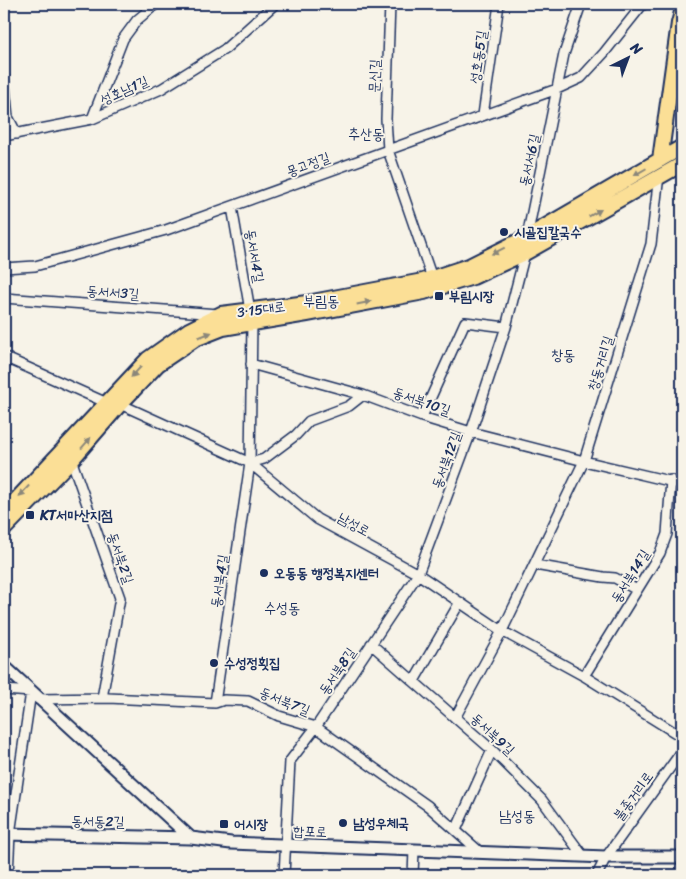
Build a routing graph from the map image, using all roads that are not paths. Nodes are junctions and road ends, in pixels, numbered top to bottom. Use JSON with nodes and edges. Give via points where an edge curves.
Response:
{"nodes":[{"id":1,"x":156,"y":4,"type":"edge"},
{"id":2,"x":275,"y":4,"type":"edge"},
{"id":3,"x":390,"y":4,"type":"edge"},
{"id":4,"x":499,"y":4,"type":"edge"},
{"id":5,"x":581,"y":4,"type":"edge"},
{"id":6,"x":644,"y":4,"type":"edge"},
{"id":7,"x":682,"y":12,"type":"edge"},
{"id":8,"x":4,"y":77,"type":"edge"},
{"id":9,"x":557,"y":89,"type":"junction"},
{"id":10,"x":483,"y":115,"type":"junction"},
{"id":11,"x":92,"y":119,"type":"junction"},
{"id":12,"x":17,"y":134,"type":"junction"},
{"id":13,"x":4,"y":136,"type":"edge"},
{"id":14,"x":682,"y":147,"type":"edge"},
{"id":15,"x":388,"y":150,"type":"junction"},
{"id":16,"x":660,"y":160,"type":"junction"},
{"id":17,"x":682,"y":164,"type":"edge"},
{"id":18,"x":658,"y":178,"type":"junction"},
{"id":19,"x":232,"y":207,"type":"junction"},
{"id":20,"x":527,"y":237,"type":"junction"},
{"id":21,"x":524,"y":253,"type":"junction"},
{"id":22,"x":4,"y":268,"type":"edge"},
{"id":23,"x":432,"y":278,"type":"junction"},
{"id":24,"x":4,"y":298,"type":"edge"},
{"id":25,"x":221,"y":314,"type":"junction"},
{"id":26,"x":252,"y":316,"type":"junction"},
{"id":27,"x":506,"y":327,"type":"junction"},
{"id":28,"x":6,"y":358,"type":"edge"},
{"id":29,"x":251,"y":364,"type":"junction"},
{"id":30,"x":4,"y":368,"type":"edge"},
{"id":31,"x":363,"y":395,"type":"junction"},
{"id":32,"x":113,"y":403,"type":"junction"},
{"id":33,"x":422,"y":417,"type":"junction"},
{"id":34,"x":471,"y":432,"type":"junction"},
{"id":35,"x":69,"y":453,"type":"junction"},
{"id":36,"x":584,"y":462,"type":"junction"},
{"id":37,"x":250,"y":463,"type":"junction"},
{"id":38,"x":671,"y":480,"type":"junction"},
{"id":39,"x":682,"y":484,"type":"edge"},
{"id":40,"x":4,"y":513,"type":"edge"},
{"id":41,"x":4,"y":529,"type":"edge"},
{"id":42,"x":535,"y":565,"type":"junction"},
{"id":43,"x":418,"y":574,"type":"junction"},
{"id":44,"x":637,"y":590,"type":"junction"},
{"id":45,"x":460,"y":602,"type":"junction"},
{"id":46,"x":502,"y":631,"type":"junction"},
{"id":47,"x":371,"y":644,"type":"junction"},
{"id":48,"x":4,"y":666,"type":"edge"},
{"id":49,"x":584,"y":676,"type":"junction"},
{"id":50,"x":414,"y":681,"type":"junction"},
{"id":51,"x":4,"y":690,"type":"edge"},
{"id":52,"x":34,"y":695,"type":"junction"},
{"id":53,"x":102,"y":698,"type":"junction"},
{"id":54,"x":215,"y":703,"type":"junction"},
{"id":55,"x":455,"y":718,"type":"junction"},
{"id":56,"x":316,"y":727,"type":"junction"},
{"id":57,"x":682,"y":737,"type":"edge"},
{"id":58,"x":492,"y":750,"type":"junction"},
{"id":59,"x":682,"y":751,"type":"edge"},
{"id":60,"x":456,"y":830,"type":"junction"},
{"id":61,"x":7,"y":834,"type":"edge"},
{"id":62,"x":191,"y":838,"type":"junction"},
{"id":63,"x":284,"y":845,"type":"junction"},
{"id":64,"x":414,"y":850,"type":"junction"},
{"id":65,"x":480,"y":852,"type":"junction"},
{"id":66,"x":583,"y":856,"type":"junction"},
{"id":67,"x":606,"y":857,"type":"junction"},
{"id":68,"x":682,"y":857,"type":"edge"},
{"id":69,"x":8,"y":875,"type":"edge"},
{"id":70,"x":284,"y":875,"type":"edge"},
{"id":71,"x":413,"y":875,"type":"edge"},
{"id":72,"x":597,"y":875,"type":"edge"}],
"edges":[{"from":1,"to":11,"type":"street","via":[[137,20],[123,40]]},
{"from":2,"to":11,"type":"street","name":"성호남1길","via":[[226,49],[160,90]]},
{"from":3,"to":15,"type":"street","name":"문신길"},
{"from":4,"to":10,"type":"street","name":"성호동5길"},
{"from":5,"to":9,"type":"street","name":"동서서6길","via":[[564,54]]},
{"from":6,"to":9,"type":"street","name":"몽고정길","via":[[581,78]]},
{"from":7,"to":16,"type":"main road"},
{"from":8,"to":12,"type":"street","via":[[8,117]]},
{"from":9,"to":10,"type":"street","name":"몽고정길"},
{"from":9,"to":20,"type":"street","name":"동서서6길"},
{"from":10,"to":15,"type":"street","name":"몽고정길"},
{"from":11,"to":12,"type":"street","name":"성호남1길"},
{"from":12,"to":13,"type":"street","name":"성호남1길"},
{"from":14,"to":16,"type":"main road","name":"3·15대로"},
{"from":15,"to":19,"type":"street","name":"몽고정길"},
{"from":15,"to":23,"type":"street","name":"문신길"},
{"from":16,"to":18,"type":"street","name":"창동거리길"},
{"from":16,"to":20,"type":"main road","name":"3·15대로","one_way":true},
{"from":17,"to":18,"type":"main road","name":"3·15대로"},
{"from":21,"to":18,"type":"main road","name":"3·15대로","one_way":true},
{"from":18,"to":36,"type":"street","name":"창동거리길","via":[[651,244]]},
{"from":19,"to":22,"type":"street","name":"몽고정길","via":[[99,250],[35,266]]},
{"from":19,"to":26,"type":"street","name":"동서서4길"},
{"from":20,"to":23,"type":"main road","name":"3·15대로","one_way":true,"via":[[469,266]]},
{"from":26,"to":21,"type":"main road","name":"3·15대로","one_way":true,"via":[[307,314],[424,292],[473,277]]},
{"from":21,"to":27,"type":"street","name":"동서북12길"},
{"from":23,"to":26,"type":"main road","name":"3·15대로"},
{"from":24,"to":25,"type":"street","name":"동서서3길"},
{"from":25,"to":26,"type":"main road","name":"3·15대로"},
{"from":25,"to":32,"type":"main road","name":"3·15대로","one_way":true,"via":[[190,330],[148,359]]},
{"from":26,"to":29,"type":"street","name":"동서서4길"},
{"from":32,"to":26,"type":"main road","name":"3·15대로","one_way":true,"via":[[158,364],[195,339]]},
{"from":27,"to":33,"type":"street","via":[[465,322]]},
{"from":27,"to":34,"type":"street","name":"동서북12길"},
{"from":28,"to":30,"type":"street"},
{"from":28,"to":32,"type":"street","name":"남성로"},
{"from":29,"to":31,"type":"street","name":"동서북10길"},
{"from":29,"to":37,"type":"street"},
{"from":31,"to":33,"type":"street","name":"동서북10길"},
{"from":31,"to":37,"type":"street","via":[[349,406],[310,421],[264,459]]},
{"from":32,"to":35,"type":"main road","name":"3·15대로"},
{"from":32,"to":37,"type":"street","name":"남성로"},
{"from":33,"to":34,"type":"street","name":"동서북10길"},
{"from":34,"to":36,"type":"street","name":"동서북10길"},
{"from":34,"to":43,"type":"street","name":"동서북12길"},
{"from":35,"to":40,"type":"main road","name":"3·15대로","one_way":true},
{"from":35,"to":41,"type":"main road","name":"3·15대로"},
{"from":35,"to":53,"type":"street","name":"동서북2길","via":[[120,598]]},
{"from":36,"to":38,"type":"street","name":"동서북10길"},
{"from":36,"to":42,"type":"street","name":"창동거리길"},
{"from":37,"to":43,"type":"street","name":"남성로","via":[[317,519]]},
{"from":37,"to":54,"type":"street","name":"동서북4길"},
{"from":38,"to":39,"type":"street","name":"동서북10길"},
{"from":38,"to":44,"type":"street","name":"동서북14길","via":[[667,534],[660,553]]},
{"from":42,"to":44,"type":"street","via":[[615,578]]},
{"from":42,"to":46,"type":"street","name":"창동거리길"},
{"from":43,"to":45,"type":"street","name":"남성로"},
{"from":43,"to":47,"type":"street","name":"동서북8길"},
{"from":44,"to":49,"type":"street","name":"동서북14길"},
{"from":45,"to":46,"type":"street","name":"남성로"},
{"from":45,"to":50,"type":"street"},
{"from":46,"to":49,"type":"street","name":"남성로"},
{"from":46,"to":55,"type":"street","name":"창동거리길"},
{"from":47,"to":50,"type":"street","name":"동서북9길"},
{"from":47,"to":56,"type":"street","name":"동서북8길"},
{"from":48,"to":52,"type":"main road"},
{"from":49,"to":57,"type":"street","name":"남성로"},
{"from":50,"to":55,"type":"street","name":"동서북9길"},
{"from":51,"to":52,"type":"street","name":"동서북7길"},
{"from":52,"to":53,"type":"street","name":"동서북7길"},
{"from":52,"to":61,"type":"street"},
{"from":52,"to":62,"type":"main road"},
{"from":53,"to":54,"type":"street","name":"동서북7길"},
{"from":54,"to":56,"type":"street","name":"동서북7길","via":[[248,701],[279,716]]},
{"from":55,"to":58,"type":"street","name":"동서북9길"},
{"from":56,"to":60,"type":"street","name":"동서북7길","via":[[428,806]]},
{"from":56,"to":63,"type":"street","name":"동서북8길","via":[[290,761]]},
{"from":58,"to":60,"type":"street"},
{"from":58,"to":66,"type":"street","name":"동서북9길","via":[[542,800]]},
{"from":59,"to":67,"type":"street","name":"불종거리로"},
{"from":60,"to":65,"type":"street","name":"동서북7길"},
{"from":61,"to":62,"type":"main road","name":"동서동2길"},
{"from":61,"to":69,"type":"street"},
{"from":62,"to":63,"type":"main road","name":"합포로"},
{"from":63,"to":64,"type":"main road","name":"합포로"},
{"from":63,"to":70,"type":"street","name":"동서북8길"},
{"from":64,"to":65,"type":"main road","name":"합포로"},
{"from":64,"to":71,"type":"street"},
{"from":65,"to":66,"type":"main road","name":"합포로"},
{"from":66,"to":67,"type":"main road","name":"합포로"},
{"from":67,"to":68,"type":"main road","name":"합포로"},
{"from":67,"to":72,"type":"street","name":"불종거리로"}]}
